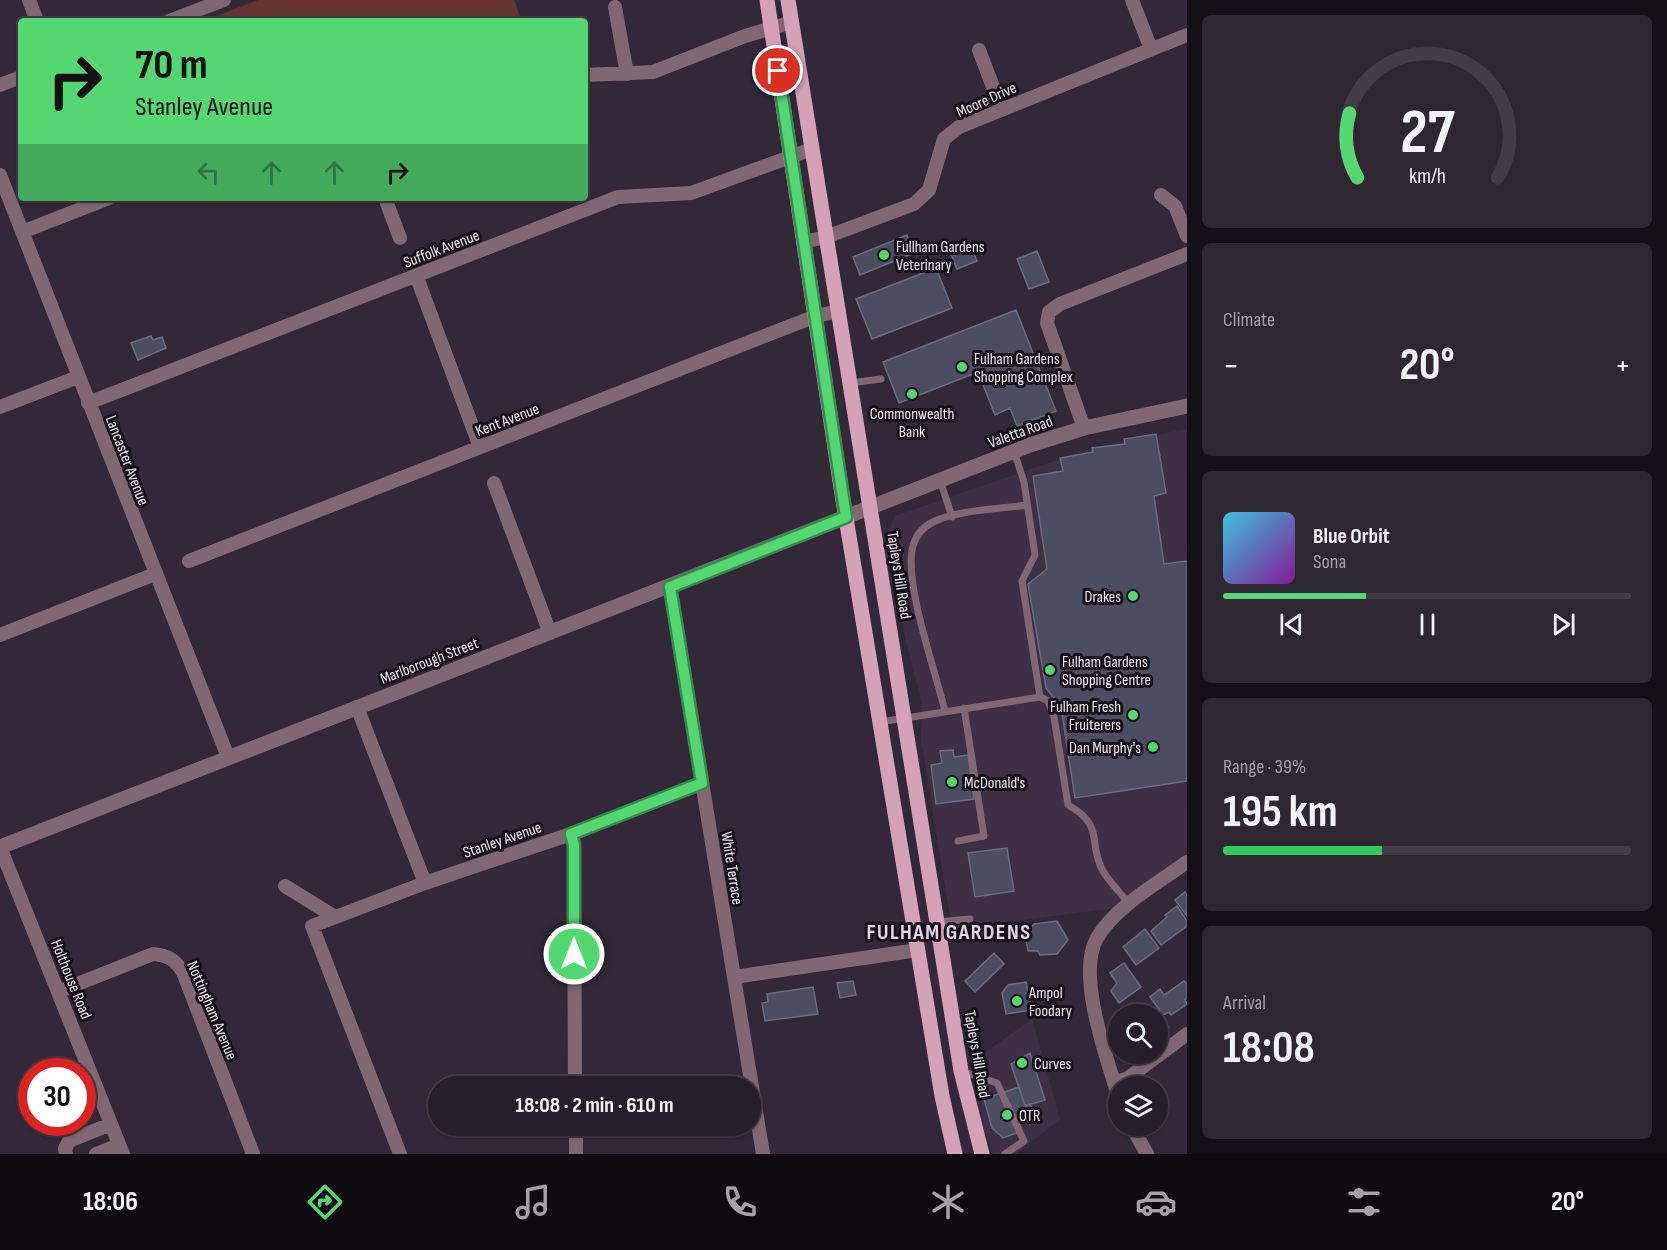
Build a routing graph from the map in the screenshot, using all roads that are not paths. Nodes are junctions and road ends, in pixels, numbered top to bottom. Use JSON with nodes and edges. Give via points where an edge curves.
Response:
{"nodes":[{"id":1,"x":29,"y":0,"type":"edge"},
{"id":2,"x":224,"y":0,"type":"edge"},
{"id":3,"x":767,"y":0,"type":"edge"},
{"id":4,"x":788,"y":0,"type":"edge"},
{"id":5,"x":1132,"y":0,"type":"edge"},
{"id":6,"x":615,"y":7,"type":"dead end"},
{"id":7,"x":36,"y":18,"type":"edge"},
{"id":8,"x":177,"y":18,"type":"edge"},
{"id":9,"x":792,"y":22,"type":"junction"},
{"id":10,"x":772,"y":28,"type":"junction"},
{"id":11,"x":1187,"y":34,"type":"edge"},
{"id":12,"x":1151,"y":49,"type":"junction"},
{"id":13,"x":979,"y":50,"type":"dead end"},
{"id":14,"x":627,"y":74,"type":"junction"},
{"id":15,"x":588,"y":75,"type":"edge"},
{"id":16,"x":18,"y":78,"type":"edge"},
{"id":17,"x":0,"y":85,"type":"edge"},
{"id":18,"x":1001,"y":108,"type":"junction"},
{"id":19,"x":812,"y":149,"type":"junction"},
{"id":20,"x":790,"y":156,"type":"junction"},
{"id":21,"x":0,"y":175,"type":"edge"},
{"id":22,"x":1161,"y":195,"type":"dead end"},
{"id":23,"x":101,"y":201,"type":"edge"},
{"id":24,"x":386,"y":201,"type":"edge"},
{"id":25,"x":5,"y":203,"type":"edge"},
{"id":26,"x":22,"y":232,"type":"junction"},
{"id":27,"x":1187,"y":236,"type":"edge"},
{"id":28,"x":826,"y":237,"type":"junction"},
{"id":29,"x":400,"y":238,"type":"dead end"},
{"id":30,"x":803,"y":242,"type":"junction"},
{"id":31,"x":1187,"y":254,"type":"edge"},
{"id":32,"x":416,"y":275,"type":"junction"},
{"id":33,"x":839,"y":311,"type":"junction"},
{"id":34,"x":816,"y":316,"type":"junction"},
{"id":35,"x":78,"y":377,"type":"junction"},
{"id":36,"x":881,"y":379,"type":"dead end"},
{"id":37,"x":850,"y":383,"type":"junction"},
{"id":38,"x":88,"y":402,"type":"junction"},
{"id":39,"x":1187,"y":405,"type":"edge"},
{"id":40,"x":0,"y":407,"type":"edge"},
{"id":41,"x":1084,"y":428,"type":"junction"},
{"id":42,"x":480,"y":447,"type":"junction"},
{"id":43,"x":1014,"y":451,"type":"junction"},
{"id":44,"x":940,"y":480,"type":"junction"},
{"id":45,"x":494,"y":483,"type":"dead end"},
{"id":46,"x":1027,"y":505,"type":"junction"},
{"id":47,"x":871,"y":507,"type":"junction"},
{"id":48,"x":846,"y":517,"type":"junction"},
{"id":49,"x":952,"y":517,"type":"junction"},
{"id":50,"x":189,"y":561,"type":"dead end"},
{"id":51,"x":155,"y":574,"type":"junction"},
{"id":52,"x":670,"y":587,"type":"junction"},
{"id":53,"x":550,"y":633,"type":"junction"},
{"id":54,"x":0,"y":635,"type":"edge"},
{"id":55,"x":1040,"y":697,"type":"junction"},
{"id":56,"x":357,"y":707,"type":"junction"},
{"id":57,"x":964,"y":708,"type":"junction"},
{"id":58,"x":945,"y":711,"type":"junction"},
{"id":59,"x":905,"y":717,"type":"junction"},
{"id":60,"x":880,"y":722,"type":"junction"},
{"id":61,"x":228,"y":757,"type":"junction"},
{"id":62,"x":702,"y":783,"type":"junction"},
{"id":63,"x":571,"y":834,"type":"junction"},
{"id":64,"x":958,"y":841,"type":"dead end"},
{"id":65,"x":0,"y":847,"type":"edge"},
{"id":66,"x":1187,"y":862,"type":"edge"},
{"id":67,"x":424,"y":883,"type":"junction"},
{"id":68,"x":285,"y":886,"type":"dead end"},
{"id":69,"x":1129,"y":904,"type":"junction"},
{"id":70,"x":334,"y":917,"type":"junction"},
{"id":71,"x":970,"y":919,"type":"dead end"},
{"id":72,"x":938,"y":922,"type":"junction"},
{"id":73,"x":918,"y":950,"type":"junction"},
{"id":74,"x":734,"y":977,"type":"junction"},
{"id":75,"x":60,"y":991,"type":"junction"},
{"id":76,"x":1187,"y":1034,"type":"edge"},
{"id":77,"x":961,"y":1071,"type":"junction"},
{"id":78,"x":575,"y":1076,"type":"edge"},
{"id":79,"x":1112,"y":1076,"type":"edge"},
{"id":80,"x":1131,"y":1076,"type":"edge"},
{"id":81,"x":111,"y":1124,"type":"junction"},
{"id":82,"x":576,"y":1136,"type":"edge"},
{"id":83,"x":1137,"y":1136,"type":"edge"},
{"id":84,"x":121,"y":1150,"type":"edge"},
{"id":85,"x":66,"y":1154,"type":"edge"},
{"id":86,"x":96,"y":1154,"type":"edge"},
{"id":87,"x":253,"y":1154,"type":"edge"},
{"id":88,"x":400,"y":1154,"type":"edge"},
{"id":89,"x":576,"y":1154,"type":"edge"},
{"id":90,"x":763,"y":1154,"type":"edge"},
{"id":91,"x":955,"y":1154,"type":"edge"},
{"id":92,"x":982,"y":1154,"type":"edge"},
{"id":93,"x":1005,"y":1154,"type":"edge"},
{"id":94,"x":1148,"y":1154,"type":"edge"}],
"edges":[{"from":1,"to":7,"type":"street"},
{"from":2,"to":8,"type":"street"},
{"from":3,"to":10,"type":"main road"},
{"from":4,"to":9,"type":"main road","name":"Tapleys Hill Road"},
{"from":5,"to":12,"type":"street"},
{"from":6,"to":14,"type":"street"},
{"from":9,"to":10,"type":"street"},
{"from":9,"to":19,"type":"main road","name":"Tapleys Hill Road"},
{"from":10,"to":14,"type":"street","via":[[653,72]]},
{"from":10,"to":20,"type":"main road"},
{"from":11,"to":12,"type":"street","name":"Moore Drive"},
{"from":12,"to":18,"type":"street","name":"Moore Drive"},
{"from":13,"to":18,"type":"street"},
{"from":14,"to":15,"type":"street"},
{"from":16,"to":17,"type":"street"},
{"from":18,"to":28,"type":"street","name":"Moore Drive","via":[[959,127],[944,139],[929,190],[914,204]]},
{"from":19,"to":20,"type":"street","name":"Suffolk Avenue"},
{"from":19,"to":28,"type":"main road","name":"Tapleys Hill Road"},
{"from":20,"to":30,"type":"main road"},
{"from":20,"to":32,"type":"street","name":"Suffolk Avenue","via":[[691,193],[618,197]]},
{"from":21,"to":25,"type":"street","name":"Lancaster Avenue"},
{"from":22,"to":27,"type":"street","via":[[1175,206]]},
{"from":23,"to":26,"type":"street"},
{"from":24,"to":29,"type":"street"},
{"from":25,"to":26,"type":"street","name":"Lancaster Avenue"},
{"from":26,"to":35,"type":"street","name":"Lancaster Avenue"},
{"from":28,"to":30,"type":"street","name":"Moore Drive"},
{"from":28,"to":33,"type":"main road","name":"Tapleys Hill Road"},
{"from":30,"to":34,"type":"main road"},
{"from":31,"to":41,"type":"street","via":[[1060,304],[1049,312],[1047,323]]},
{"from":32,"to":38,"type":"street","name":"Suffolk Avenue"},
{"from":32,"to":42,"type":"street"},
{"from":33,"to":34,"type":"street","name":"Kent Avenue"},
{"from":33,"to":37,"type":"main road","name":"Tapleys Hill Road"},
{"from":34,"to":42,"type":"street","name":"Kent Avenue"},
{"from":34,"to":48,"type":"main road"},
{"from":35,"to":38,"type":"street","name":"Lancaster Avenue"},
{"from":35,"to":40,"type":"street"},
{"from":36,"to":37,"type":"lane"},
{"from":37,"to":47,"type":"main road","name":"Tapleys Hill Road"},
{"from":38,"to":51,"type":"street","name":"Lancaster Avenue"},
{"from":39,"to":41,"type":"street","name":"Valetta Road"},
{"from":41,"to":43,"type":"street","name":"Valetta Road"},
{"from":42,"to":50,"type":"street","name":"Kent Avenue"},
{"from":43,"to":44,"type":"street","name":"Valetta Road"},
{"from":43,"to":46,"type":"lane"},
{"from":44,"to":47,"type":"street","name":"Valetta Road"},
{"from":44,"to":49,"type":"lane"},
{"from":45,"to":53,"type":"street"},
{"from":46,"to":49,"type":"lane"},
{"from":46,"to":55,"type":"lane","via":[[1035,555],[1022,578],[1022,590]]},
{"from":47,"to":48,"type":"street","name":"Marlborough Street"},
{"from":47,"to":59,"type":"main road","name":"Tapleys Hill Road"},
{"from":48,"to":52,"type":"street","name":"Marlborough Street"},
{"from":48,"to":60,"type":"main road"},
{"from":49,"to":58,"type":"lane","via":[[926,526],[917,536],[911,553],[918,607]]},
{"from":51,"to":54,"type":"street"},
{"from":51,"to":61,"type":"street","name":"Lancaster Avenue"},
{"from":52,"to":53,"type":"street","name":"Marlborough Street"},
{"from":52,"to":62,"type":"street","name":"White Terrace"},
{"from":53,"to":56,"type":"street","name":"Marlborough Street"},
{"from":55,"to":57,"type":"lane"},
{"from":55,"to":69,"type":"lane","via":[[1052,709],[1068,805],[1083,813],[1093,828],[1102,870]]},
{"from":56,"to":61,"type":"street","name":"Marlborough Street"},
{"from":56,"to":67,"type":"street"},
{"from":57,"to":58,"type":"lane"},
{"from":57,"to":64,"type":"lane","via":[[984,836]]},
{"from":58,"to":59,"type":"lane"},
{"from":59,"to":60,"type":"lane"},
{"from":59,"to":72,"type":"main road","name":"Tapleys Hill Road"},
{"from":60,"to":73,"type":"main road"},
{"from":61,"to":65,"type":"street","name":"Marlborough Street"},
{"from":62,"to":63,"type":"street","name":"Stanley Avenue"},
{"from":62,"to":74,"type":"street","name":"White Terrace"},
{"from":63,"to":67,"type":"street","name":"Stanley Avenue"},
{"from":63,"to":78,"type":"street"},
{"from":65,"to":75,"type":"street","name":"Holthouse Road"},
{"from":66,"to":69,"type":"street"},
{"from":67,"to":70,"type":"street","name":"Stanley Avenue"},
{"from":68,"to":70,"type":"street"},
{"from":69,"to":79,"type":"street","via":[[1097,938],[1089,959],[1089,987]]},
{"from":70,"to":88,"type":"street","name":"Stanley Avenue","via":[[312,926]]},
{"from":71,"to":72,"type":"lane"},
{"from":72,"to":77,"type":"main road","name":"Tapleys Hill Road"},
{"from":73,"to":74,"type":"street"},
{"from":73,"to":91,"type":"main road"},
{"from":74,"to":90,"type":"street","name":"White Terrace"},
{"from":75,"to":81,"type":"street","name":"Holthouse Road"},
{"from":75,"to":87,"type":"street","name":"Nottingham Avenue","via":[[153,954],[176,962]]},
{"from":76,"to":80,"type":"street"},
{"from":77,"to":92,"type":"main road","name":"Tapleys Hill Road"},
{"from":77,"to":93,"type":"lane","via":[[997,1083],[1004,1093],[1024,1141]]},
{"from":81,"to":84,"type":"street","name":"Holthouse Road"},
{"from":81,"to":85,"type":"street","via":[[69,1141]]},
{"from":82,"to":89,"type":"street"},
{"from":83,"to":94,"type":"street"},
{"from":84,"to":86,"type":"street","name":"Holthouse Road"}]}
